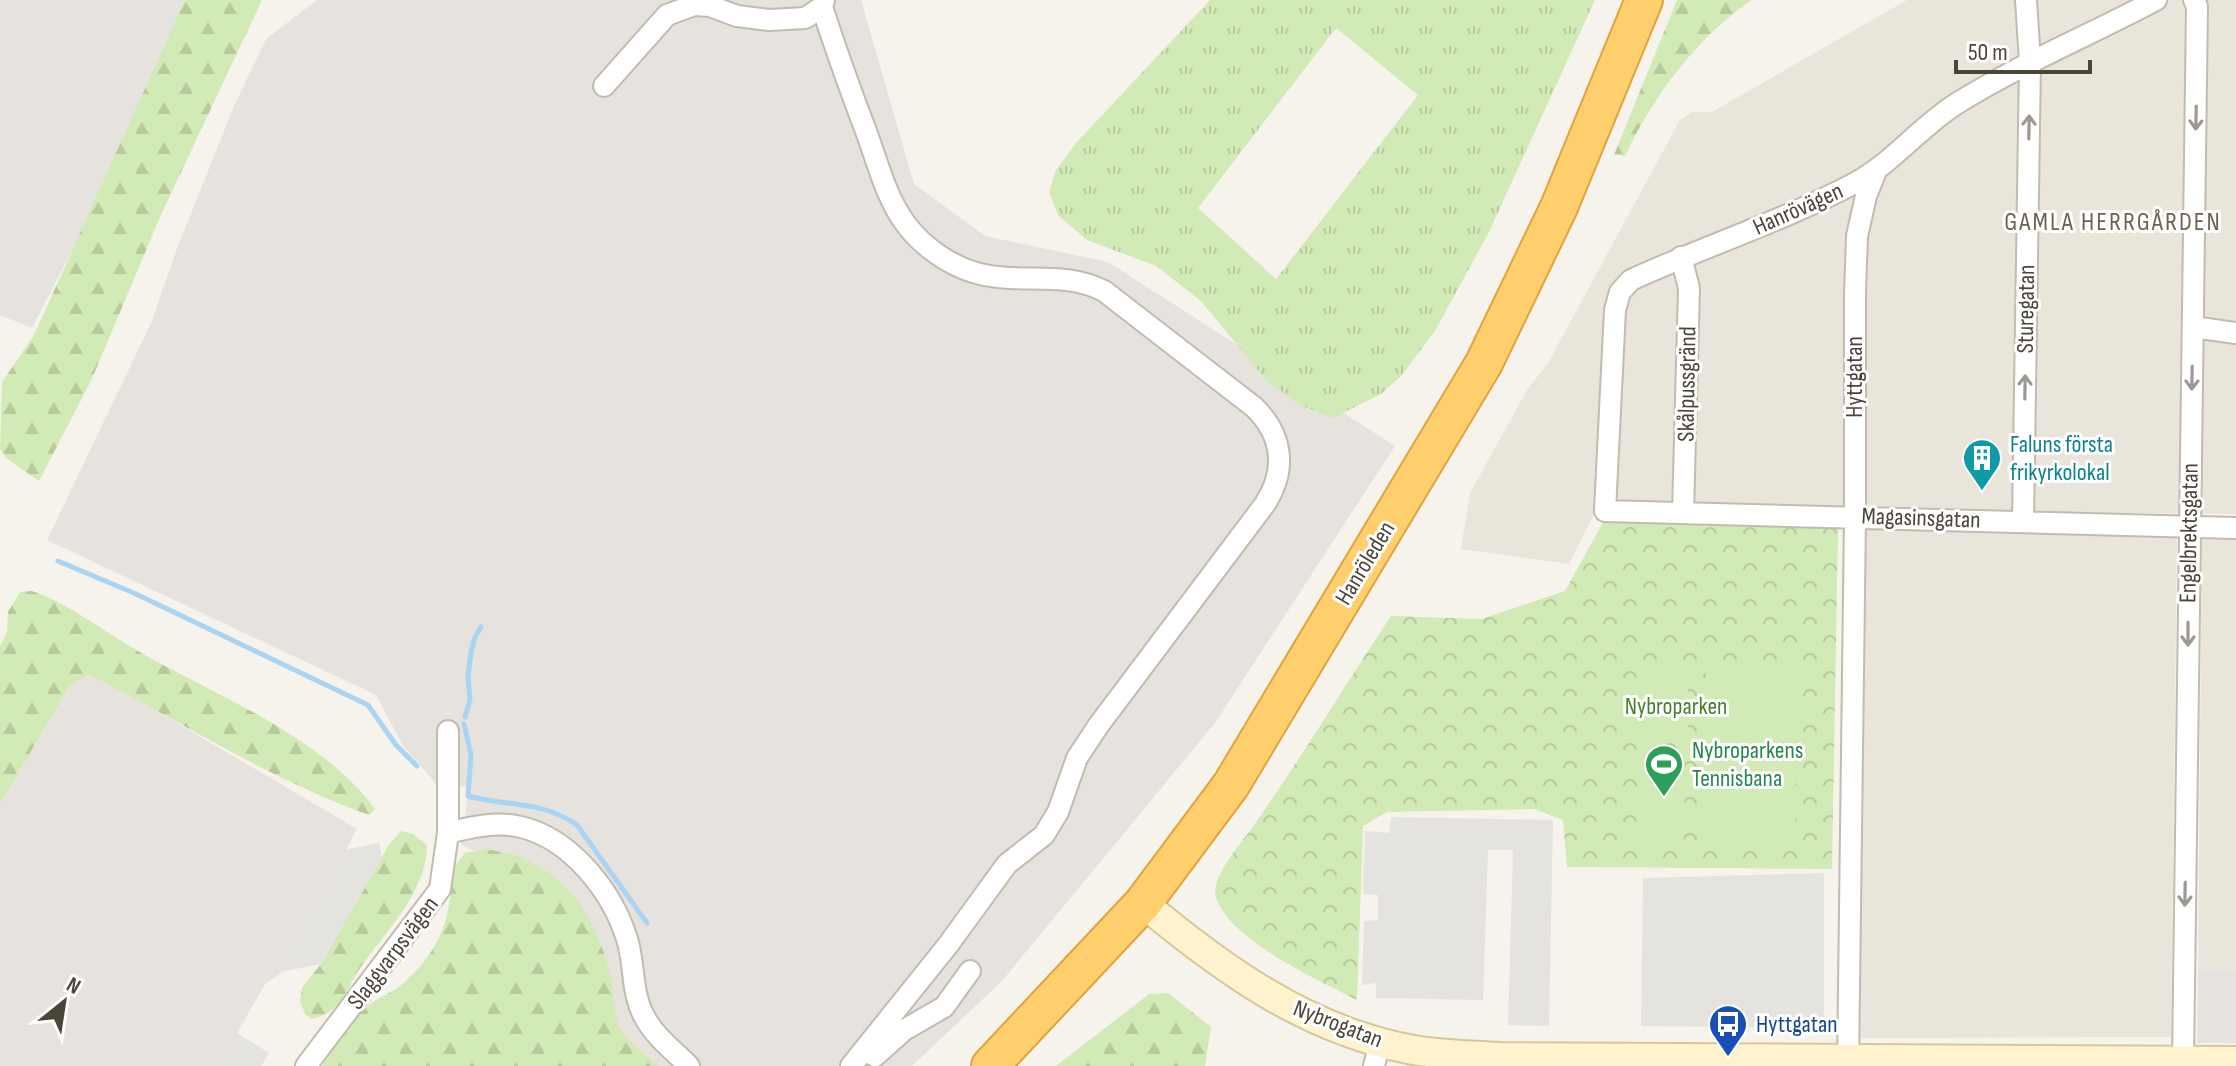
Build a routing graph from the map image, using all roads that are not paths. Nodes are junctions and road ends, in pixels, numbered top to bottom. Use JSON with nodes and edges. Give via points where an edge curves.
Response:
{"nodes":[{"id":1,"x":1644,"y":0,"type":"edge"},
{"id":2,"x":2026,"y":0,"type":"edge"},
{"id":3,"x":2156,"y":0,"type":"edge"},
{"id":4,"x":2194,"y":0,"type":"edge"},
{"id":5,"x":823,"y":4,"type":"edge"},
{"id":6,"x":2030,"y":62,"type":"junction"},
{"id":7,"x":604,"y":86,"type":"dead end"},
{"id":8,"x":1876,"y":171,"type":"junction"},
{"id":9,"x":1681,"y":257,"type":"junction"},
{"id":10,"x":2193,"y":327,"type":"junction"},
{"id":11,"x":2236,"y":333,"type":"edge"},
{"id":12,"x":1605,"y":511,"type":"joint"},
{"id":13,"x":1683,"y":513,"type":"junction"},
{"id":14,"x":1855,"y":517,"type":"junction"},
{"id":15,"x":2023,"y":521,"type":"junction"},
{"id":16,"x":2188,"y":528,"type":"junction"},
{"id":17,"x":2236,"y":528,"type":"edge"},
{"id":18,"x":448,"y":731,"type":"dead end"},
{"id":19,"x":448,"y":833,"type":"junction"},
{"id":20,"x":1143,"y":903,"type":"junction"},
{"id":21,"x":970,"y":971,"type":"dead end"},
{"id":22,"x":1377,"y":1054,"type":"edge"},
{"id":23,"x":857,"y":1058,"type":"edge"},
{"id":24,"x":2236,"y":1061,"type":"edge"},
{"id":25,"x":1654,"y":1062,"type":"edge"},
{"id":26,"x":1848,"y":1063,"type":"edge"},
{"id":27,"x":2016,"y":1063,"type":"edge"},
{"id":28,"x":2183,"y":1064,"type":"edge"},
{"id":29,"x":306,"y":1066,"type":"edge"},
{"id":30,"x":689,"y":1066,"type":"edge"},
{"id":31,"x":990,"y":1066,"type":"edge"}],
"edges":[{"from":1,"to":20,"type":"highway","name":"Hanröleden","via":[[1559,207],[1484,363],[1231,785]]},
{"from":2,"to":6,"type":"street","name":"Sturegatan"},
{"from":3,"to":6,"type":"street","name":"Hanrövägen"},
{"from":4,"to":10,"type":"street","name":"Engelbrektsgatan","one_way":true},
{"from":5,"to":7,"type":"street","via":[[805,18],[769,20],[694,5],[667,15]]},
{"from":5,"to":23,"type":"street","via":[[888,193],[917,238],[974,273],[1067,278],[1104,291],[1254,407],[1271,426],[1280,457],[1277,482],[1265,504],[1077,758],[1054,821],[1007,864]]},
{"from":6,"to":8,"type":"street","name":"Hanrövägen","via":[[1939,115]]},
{"from":15,"to":6,"type":"street","name":"Sturegatan","one_way":true},
{"from":8,"to":9,"type":"street","name":"Hanrövägen","via":[[1805,207]]},
{"from":8,"to":14,"type":"street","name":"Hyttgatan","via":[[1857,236]]},
{"from":9,"to":12,"type":"street","name":"Hanrövägen","via":[[1631,280],[1617,299]]},
{"from":9,"to":13,"type":"street","name":"Skålpussgränd","via":[[1689,288]]},
{"from":10,"to":11,"type":"street"},
{"from":10,"to":16,"type":"street","name":"Engelbrektsgatan","one_way":true},
{"from":12,"to":13,"type":"street","name":"Magasinsgatan"},
{"from":13,"to":14,"type":"street","name":"Magasinsgatan"},
{"from":14,"to":15,"type":"street","name":"Magasinsgatan"},
{"from":14,"to":26,"type":"street","name":"Hyttgatan"},
{"from":15,"to":16,"type":"street","name":"Magasinsgatan"},
{"from":16,"to":17,"type":"street","name":"Magasinsgatan"},
{"from":16,"to":28,"type":"street","name":"Engelbrektsgatan","one_way":true},
{"from":18,"to":19,"type":"street","name":"Slaggvarpsvägen"},
{"from":19,"to":29,"type":"street","name":"Slaggvarpsvägen","via":[[440,889]]},
{"from":19,"to":30,"type":"street","via":[[477,825],[519,826],[553,839],[568,853],[616,910],[645,1020]]},
{"from":20,"to":22,"type":"street","name":"Nybrogatan","via":[[1250,985]]},
{"from":20,"to":31,"type":"highway","name":"Hanröleden"},
{"from":21,"to":23,"type":"street","via":[[944,1007],[904,1030],[875,1056]]},
{"from":22,"to":25,"type":"street","name":"Nybrogatan","via":[[1409,1049]]},
{"from":24,"to":28,"type":"street","name":"Nybrogatan"},
{"from":25,"to":26,"type":"street","name":"Nybrogatan"},
{"from":26,"to":27,"type":"street","name":"Nybrogatan"},
{"from":27,"to":28,"type":"street","name":"Nybrogatan"}]}
